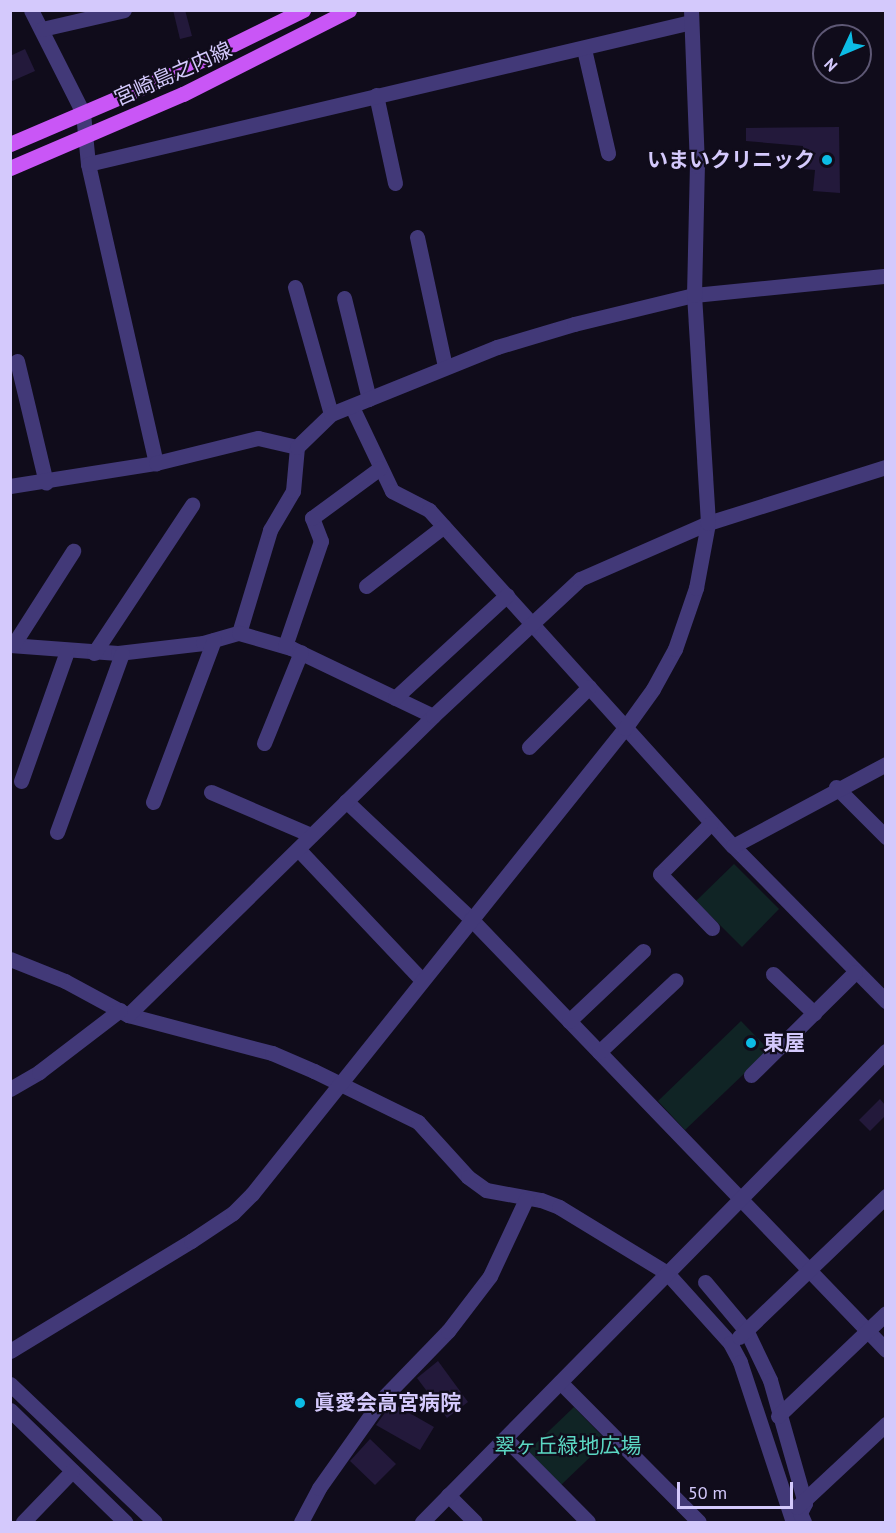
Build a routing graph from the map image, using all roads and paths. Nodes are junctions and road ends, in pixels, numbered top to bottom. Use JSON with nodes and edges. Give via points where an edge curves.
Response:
{"nodes":[{"id":1,"x":31,"y":10,"type":"edge"},
{"id":2,"x":124,"y":10,"type":"edge"},
{"id":3,"x":303,"y":10,"type":"edge"},
{"id":4,"x":349,"y":10,"type":"edge"},
{"id":5,"x":691,"y":16,"type":"edge"},
{"id":6,"x":42,"y":29,"type":"junction"},
{"id":7,"x":584,"y":49,"type":"junction"},
{"id":8,"x":376,"y":95,"type":"junction"},
{"id":9,"x":83,"y":113,"type":"junction"},
{"id":10,"x":83,"y":137,"type":"junction"},
{"id":11,"x":10,"y":144,"type":"edge"},
{"id":12,"x":608,"y":153,"type":"dead end"},
{"id":13,"x":88,"y":164,"type":"junction"},
{"id":14,"x":10,"y":168,"type":"edge"},
{"id":15,"x":395,"y":183,"type":"dead end"},
{"id":16,"x":417,"y":237,"type":"dead end"},
{"id":17,"x":885,"y":276,"type":"edge"},
{"id":18,"x":295,"y":287,"type":"dead end"},
{"id":19,"x":694,"y":295,"type":"junction"},
{"id":20,"x":344,"y":298,"type":"dead end"},
{"id":21,"x":17,"y":362,"type":"dead end"},
{"id":22,"x":445,"y":367,"type":"junction"},
{"id":23,"x":369,"y":399,"type":"junction"},
{"id":24,"x":352,"y":407,"type":"junction"},
{"id":25,"x":331,"y":414,"type":"junction"},
{"id":26,"x":297,"y":447,"type":"junction"},
{"id":27,"x":156,"y":463,"type":"junction"},
{"id":28,"x":885,"y":467,"type":"edge"},
{"id":29,"x":380,"y":468,"type":"junction"},
{"id":30,"x":46,"y":483,"type":"junction"},
{"id":31,"x":10,"y":486,"type":"edge"},
{"id":32,"x":192,"y":505,"type":"dead end"},
{"id":33,"x":708,"y":523,"type":"junction"},
{"id":34,"x":444,"y":526,"type":"junction"},
{"id":35,"x":73,"y":551,"type":"dead end"},
{"id":36,"x":366,"y":586,"type":"dead end"},
{"id":37,"x":507,"y":596,"type":"junction"},
{"id":38,"x":533,"y":625,"type":"junction"},
{"id":39,"x":239,"y":633,"type":"junction"},
{"id":40,"x":214,"y":640,"type":"junction"},
{"id":41,"x":12,"y":645,"type":"edge"},
{"id":42,"x":285,"y":646,"type":"junction"},
{"id":43,"x":67,"y":651,"type":"junction"},
{"id":44,"x":301,"y":652,"type":"junction"},
{"id":45,"x":94,"y":653,"type":"junction"},
{"id":46,"x":122,"y":653,"type":"junction"},
{"id":47,"x":589,"y":687,"type":"junction"},
{"id":48,"x":395,"y":698,"type":"junction"},
{"id":49,"x":433,"y":716,"type":"junction"},
{"id":50,"x":625,"y":728,"type":"junction"},
{"id":51,"x":264,"y":744,"type":"dead end"},
{"id":52,"x":529,"y":747,"type":"dead end"},
{"id":53,"x":885,"y":764,"type":"edge"},
{"id":54,"x":21,"y":781,"type":"dead end"},
{"id":55,"x":836,"y":788,"type":"junction"},
{"id":56,"x":212,"y":792,"type":"dead end"},
{"id":57,"x":346,"y":801,"type":"junction"},
{"id":58,"x":153,"y":802,"type":"dead end"},
{"id":59,"x":711,"y":822,"type":"junction"},
{"id":60,"x":57,"y":832,"type":"dead end"},
{"id":61,"x":311,"y":836,"type":"junction"},
{"id":62,"x":885,"y":837,"type":"edge"},
{"id":63,"x":733,"y":846,"type":"junction"},
{"id":64,"x":298,"y":849,"type":"junction"},
{"id":65,"x":471,"y":919,"type":"junction"},
{"id":66,"x":712,"y":928,"type":"dead end"},
{"id":67,"x":643,"y":951,"type":"dead end"},
{"id":68,"x":10,"y":959,"type":"edge"},
{"id":69,"x":855,"y":972,"type":"junction"},
{"id":70,"x":773,"y":974,"type":"dead end"},
{"id":71,"x":422,"y":980,"type":"junction"},
{"id":72,"x":676,"y":980,"type":"dead end"},
{"id":73,"x":885,"y":1000,"type":"edge"},
{"id":74,"x":124,"y":1013,"type":"junction"},
{"id":75,"x":814,"y":1013,"type":"junction"},
{"id":76,"x":569,"y":1021,"type":"junction"},
{"id":77,"x":885,"y":1051,"type":"edge"},
{"id":78,"x":599,"y":1052,"type":"junction"},
{"id":79,"x":751,"y":1075,"type":"dead end"},
{"id":80,"x":339,"y":1083,"type":"junction"},
{"id":81,"x":10,"y":1089,"type":"edge"},
{"id":82,"x":885,"y":1196,"type":"edge"},
{"id":83,"x":526,"y":1199,"type":"junction"},
{"id":84,"x":741,"y":1200,"type":"junction"},
{"id":85,"x":809,"y":1270,"type":"junction"},
{"id":86,"x":668,"y":1273,"type":"junction"},
{"id":87,"x":705,"y":1282,"type":"dead end"},
{"id":88,"x":885,"y":1313,"type":"edge"},
{"id":89,"x":867,"y":1331,"type":"junction"},
{"id":90,"x":747,"y":1332,"type":"junction"},
{"id":91,"x":730,"y":1343,"type":"junction"},
{"id":92,"x":885,"y":1350,"type":"edge"},
{"id":93,"x":10,"y":1351,"type":"edge"},
{"id":94,"x":560,"y":1382,"type":"junction"},
{"id":95,"x":10,"y":1384,"type":"edge"},
{"id":96,"x":10,"y":1410,"type":"edge"},
{"id":97,"x":778,"y":1416,"type":"junction"},
{"id":98,"x":885,"y":1424,"type":"edge"},
{"id":99,"x":505,"y":1438,"type":"junction"},
{"id":100,"x":72,"y":1471,"type":"junction"},
{"id":101,"x":448,"y":1495,"type":"junction"},
{"id":102,"x":805,"y":1503,"type":"junction"},
{"id":103,"x":791,"y":1517,"type":"edge"},
{"id":104,"x":23,"y":1522,"type":"edge"},
{"id":105,"x":125,"y":1522,"type":"edge"},
{"id":106,"x":155,"y":1522,"type":"edge"},
{"id":107,"x":301,"y":1522,"type":"edge"},
{"id":108,"x":422,"y":1522,"type":"edge"},
{"id":109,"x":475,"y":1522,"type":"edge"},
{"id":110,"x":588,"y":1522,"type":"edge"},
{"id":111,"x":699,"y":1522,"type":"edge"},
{"id":112,"x":804,"y":1522,"type":"edge"}],
"edges":[{"from":1,"to":6,"type":"street"},
{"from":2,"to":6,"type":"street"},
{"from":3,"to":9,"type":"main road","name":"宮崎島之内線"},
{"from":4,"to":10,"type":"main road","name":"宮崎島之内線","via":[[183,94]]},
{"from":5,"to":7,"type":"street"},
{"from":5,"to":19,"type":"street","via":[[697,166]]},
{"from":6,"to":9,"type":"street"},
{"from":7,"to":8,"type":"street"},
{"from":7,"to":12,"type":"street"},
{"from":8,"to":13,"type":"street"},
{"from":8,"to":15,"type":"street"},
{"from":9,"to":10,"type":"street"},
{"from":9,"to":11,"type":"main road","name":"宮崎島之内線"},
{"from":10,"to":13,"type":"street"},
{"from":10,"to":14,"type":"main road","name":"宮崎島之内線"},
{"from":13,"to":27,"type":"street"},
{"from":16,"to":22,"type":"street"},
{"from":17,"to":19,"type":"street"},
{"from":18,"to":25,"type":"street"},
{"from":19,"to":22,"type":"street","via":[[574,324]]},
{"from":19,"to":33,"type":"street"},
{"from":20,"to":23,"type":"street"},
{"from":21,"to":30,"type":"street"},
{"from":22,"to":23,"type":"street"},
{"from":23,"to":24,"type":"street"},
{"from":24,"to":25,"type":"street"},
{"from":24,"to":29,"type":"street"},
{"from":25,"to":26,"type":"street"},
{"from":26,"to":27,"type":"street","via":[[258,438]]},
{"from":26,"to":39,"type":"street","via":[[293,491],[270,530]]},
{"from":27,"to":30,"type":"street"},
{"from":28,"to":33,"type":"street"},
{"from":29,"to":34,"type":"street","via":[[392,491],[429,510]]},
{"from":29,"to":42,"type":"street","via":[[312,518],[321,541]]},
{"from":30,"to":31,"type":"street"},
{"from":32,"to":45,"type":"street"},
{"from":33,"to":38,"type":"street","via":[[580,579]]},
{"from":33,"to":50,"type":"street","via":[[696,588],[675,649]]},
{"from":34,"to":36,"type":"street"},
{"from":34,"to":37,"type":"street"},
{"from":35,"to":41,"type":"street"},
{"from":37,"to":38,"type":"street"},
{"from":37,"to":48,"type":"street"},
{"from":38,"to":47,"type":"street"},
{"from":38,"to":49,"type":"street"},
{"from":39,"to":40,"type":"street"},
{"from":39,"to":42,"type":"street"},
{"from":40,"to":46,"type":"street"},
{"from":40,"to":58,"type":"street"},
{"from":41,"to":43,"type":"street"},
{"from":42,"to":44,"type":"street"},
{"from":43,"to":45,"type":"street"},
{"from":43,"to":54,"type":"street"},
{"from":44,"to":48,"type":"street"},
{"from":44,"to":51,"type":"street"},
{"from":45,"to":46,"type":"street"},
{"from":46,"to":60,"type":"street"},
{"from":47,"to":50,"type":"street"},
{"from":47,"to":52,"type":"street"},
{"from":48,"to":49,"type":"street"},
{"from":49,"to":57,"type":"street"},
{"from":50,"to":59,"type":"street"},
{"from":50,"to":65,"type":"street"},
{"from":53,"to":55,"type":"street"},
{"from":55,"to":62,"type":"street"},
{"from":55,"to":63,"type":"street"},
{"from":56,"to":61,"type":"street"},
{"from":57,"to":61,"type":"street"},
{"from":57,"to":65,"type":"street"},
{"from":59,"to":63,"type":"street"},
{"from":59,"to":66,"type":"street","via":[[660,874]]},
{"from":61,"to":64,"type":"street"},
{"from":63,"to":69,"type":"street"},
{"from":64,"to":71,"type":"street"},
{"from":64,"to":74,"type":"street"},
{"from":65,"to":71,"type":"street"},
{"from":65,"to":76,"type":"street"},
{"from":67,"to":76,"type":"street"},
{"from":68,"to":74,"type":"street","via":[[65,981]]},
{"from":69,"to":73,"type":"street"},
{"from":69,"to":75,"type":"street"},
{"from":70,"to":75,"type":"street"},
{"from":71,"to":80,"type":"street"},
{"from":72,"to":78,"type":"street"},
{"from":74,"to":80,"type":"street","via":[[272,1053]]},
{"from":74,"to":81,"type":"street"},
{"from":75,"to":79,"type":"street"},
{"from":76,"to":78,"type":"street"},
{"from":77,"to":84,"type":"street"},
{"from":78,"to":84,"type":"street"},
{"from":80,"to":83,"type":"street","via":[[418,1122],[468,1177],[486,1190]]},
{"from":80,"to":93,"type":"street","via":[[233,1213]]},
{"from":82,"to":85,"type":"street"},
{"from":83,"to":86,"type":"street","via":[[559,1207]]},
{"from":83,"to":107,"type":"street","via":[[490,1276],[448,1331],[382,1399],[319,1488]]},
{"from":84,"to":85,"type":"street"},
{"from":84,"to":86,"type":"street"},
{"from":85,"to":89,"type":"street"},
{"from":85,"to":90,"type":"street"},
{"from":86,"to":91,"type":"street"},
{"from":86,"to":94,"type":"street"},
{"from":87,"to":90,"type":"street"},
{"from":88,"to":89,"type":"street"},
{"from":89,"to":92,"type":"street"},
{"from":89,"to":97,"type":"street"},
{"from":90,"to":91,"type":"street"},
{"from":90,"to":97,"type":"street","via":[[770,1380]]},
{"from":91,"to":103,"type":"street","via":[[754,1396]]},
{"from":94,"to":99,"type":"street"},
{"from":94,"to":111,"type":"street"},
{"from":95,"to":106,"type":"street"},
{"from":96,"to":100,"type":"street"},
{"from":97,"to":102,"type":"street"},
{"from":98,"to":102,"type":"street"},
{"from":99,"to":101,"type":"street"},
{"from":99,"to":110,"type":"street"},
{"from":100,"to":104,"type":"street"},
{"from":100,"to":105,"type":"street"},
{"from":101,"to":108,"type":"street"},
{"from":101,"to":109,"type":"street"},
{"from":102,"to":103,"type":"street"},
{"from":102,"to":112,"type":"street","via":[[800,1513]]}]}
